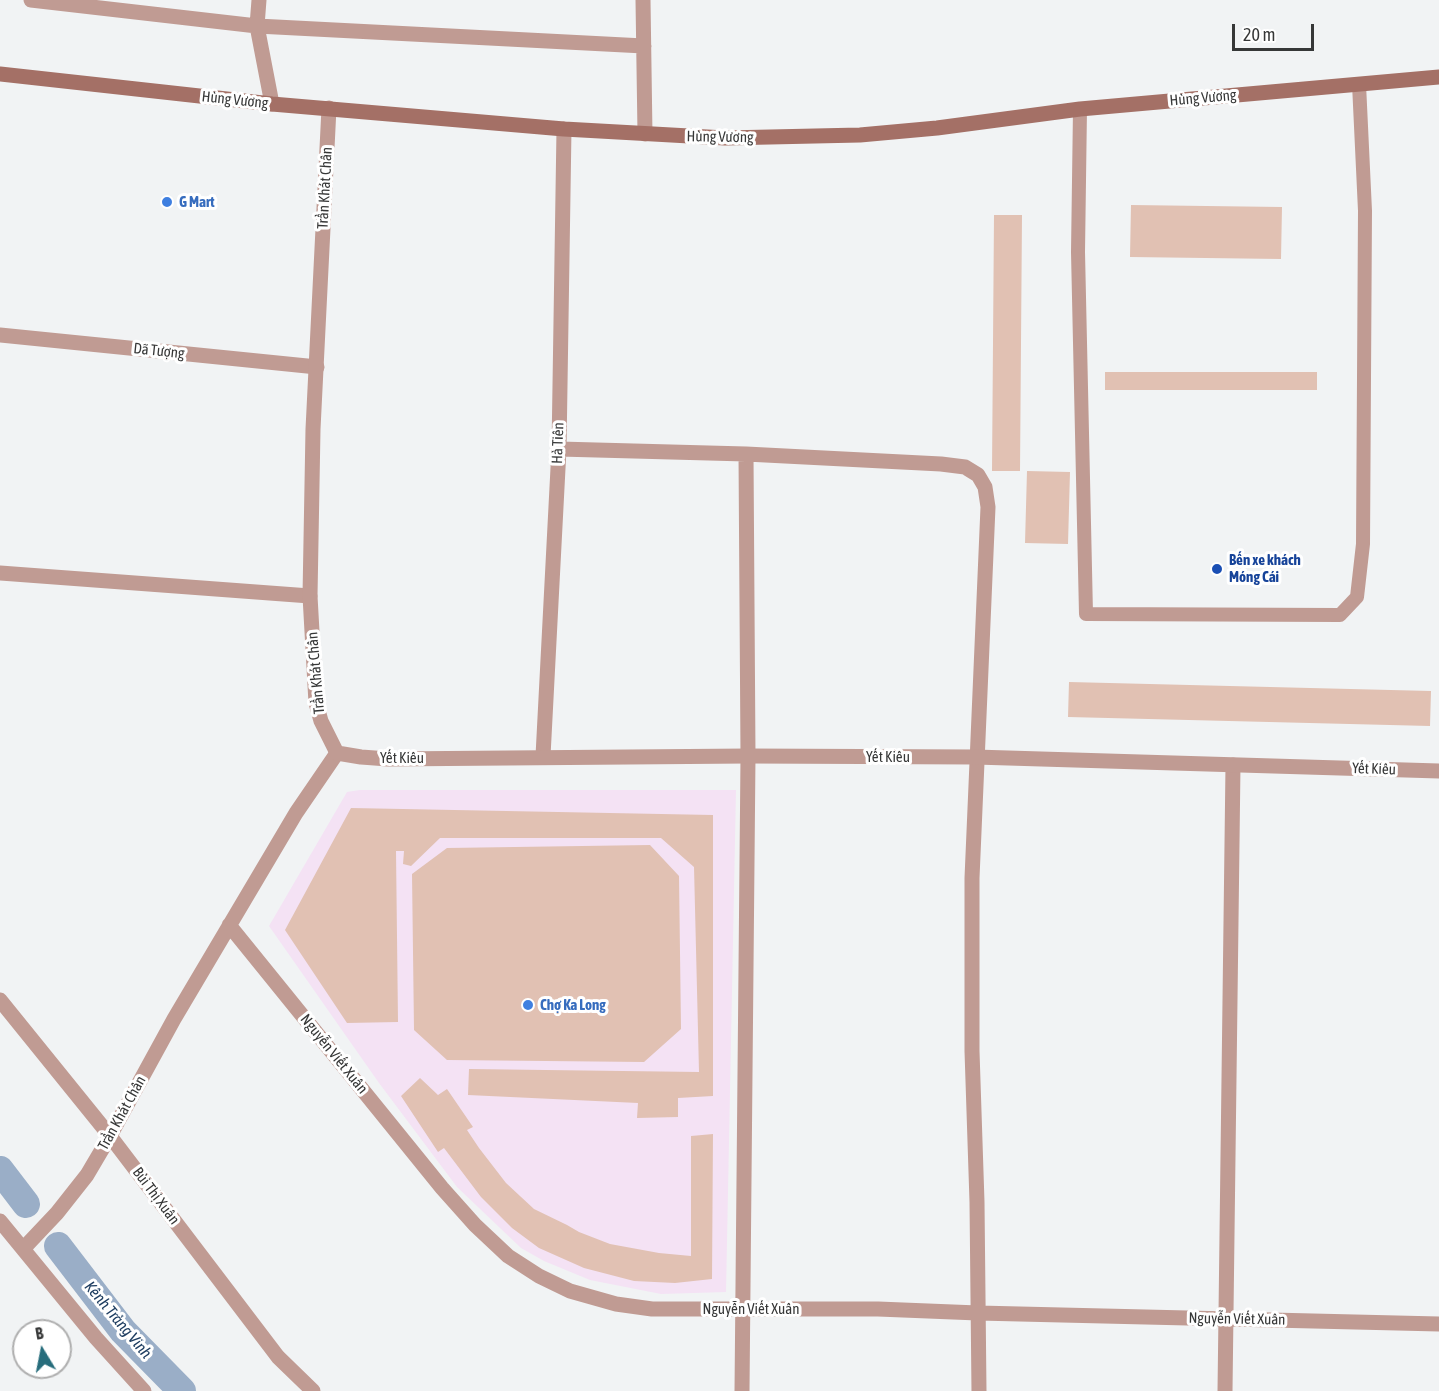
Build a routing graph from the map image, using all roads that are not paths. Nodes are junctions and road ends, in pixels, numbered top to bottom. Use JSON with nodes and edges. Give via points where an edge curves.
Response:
{"nodes":[{"id":1,"x":32,"y":0,"type":"edge"},
{"id":2,"x":259,"y":0,"type":"edge"},
{"id":3,"x":643,"y":0,"type":"edge"},
{"id":4,"x":257,"y":26,"type":"junction"},
{"id":5,"x":644,"y":46,"type":"junction"},
{"id":6,"x":0,"y":74,"type":"edge"},
{"id":7,"x":1439,"y":77,"type":"edge"},
{"id":8,"x":1359,"y":84,"type":"junction"},
{"id":9,"x":272,"y":104,"type":"junction"},
{"id":10,"x":329,"y":108,"type":"junction"},
{"id":11,"x":1080,"y":109,"type":"junction"},
{"id":12,"x":564,"y":129,"type":"junction"},
{"id":13,"x":645,"y":135,"type":"junction"},
{"id":14,"x":0,"y":335,"type":"edge"},
{"id":15,"x":317,"y":367,"type":"junction"},
{"id":16,"x":559,"y":449,"type":"junction"},
{"id":17,"x":746,"y":454,"type":"junction"},
{"id":18,"x":0,"y":573,"type":"edge"},
{"id":19,"x":310,"y":596,"type":"junction"},
{"id":20,"x":337,"y":753,"type":"junction"},
{"id":21,"x":543,"y":756,"type":"junction"},
{"id":22,"x":748,"y":756,"type":"junction"},
{"id":23,"x":975,"y":757,"type":"junction"},
{"id":24,"x":1233,"y":765,"type":"junction"},
{"id":25,"x":1439,"y":771,"type":"edge"},
{"id":26,"x":229,"y":925,"type":"junction"},
{"id":27,"x":0,"y":1000,"type":"edge"},
{"id":28,"x":110,"y":1136,"type":"junction"},
{"id":29,"x":0,"y":1221,"type":"edge"},
{"id":30,"x":23,"y":1249,"type":"junction"},
{"id":31,"x":742,"y":1309,"type":"junction"},
{"id":32,"x":978,"y":1313,"type":"junction"},
{"id":33,"x":1226,"y":1319,"type":"junction"},
{"id":34,"x":1439,"y":1324,"type":"edge"},
{"id":35,"x":144,"y":1391,"type":"edge"},
{"id":36,"x":313,"y":1391,"type":"edge"},
{"id":37,"x":742,"y":1391,"type":"edge"},
{"id":38,"x":979,"y":1391,"type":"edge"},
{"id":39,"x":1225,"y":1391,"type":"edge"}],
"edges":[{"from":1,"to":4,"type":"street"},
{"from":2,"to":4,"type":"street"},
{"from":3,"to":5,"type":"street"},
{"from":4,"to":5,"type":"street"},
{"from":4,"to":9,"type":"street"},
{"from":5,"to":13,"type":"street"},
{"from":6,"to":9,"type":"main road","name":"Hùng Vương"},
{"from":7,"to":8,"type":"main road","name":"Hùng Vương"},
{"from":8,"to":11,"type":"main road","name":"Hùng Vương"},
{"from":8,"to":11,"type":"lane","via":[[1365,211],[1363,544],[1357,597],[1340,615],[1086,614],[1078,252]]},
{"from":9,"to":10,"type":"main road","name":"Hùng Vương"},
{"from":10,"to":12,"type":"main road","name":"Hùng Vương"},
{"from":10,"to":15,"type":"street","name":"Trần Khát Chân"},
{"from":11,"to":13,"type":"main road","name":"Hùng Vương","via":[[860,135]]},
{"from":12,"to":13,"type":"main road","name":"Hùng Vương"},
{"from":12,"to":16,"type":"street","name":"Hà Tiên"},
{"from":14,"to":15,"type":"street","name":"Dã Tượng"},
{"from":15,"to":19,"type":"street","name":"Trần Khát Chân"},
{"from":16,"to":17,"type":"street"},
{"from":16,"to":21,"type":"street","name":"Hà Tiên"},
{"from":17,"to":22,"type":"street"},
{"from":17,"to":23,"type":"street","via":[[941,464],[965,467],[978,475],[985,487],[988,507]]},
{"from":18,"to":19,"type":"street"},
{"from":19,"to":20,"type":"street","name":"Trần Khát Chân","via":[[316,703]]},
{"from":20,"to":21,"type":"street","name":"Yết Kiêu","via":[[388,759]]},
{"from":20,"to":26,"type":"street","name":"Trần Khát Chân"},
{"from":21,"to":22,"type":"street","name":"Yết Kiêu"},
{"from":22,"to":23,"type":"street","name":"Yết Kiêu"},
{"from":22,"to":31,"type":"street"},
{"from":23,"to":24,"type":"street","name":"Yết Kiêu"},
{"from":23,"to":32,"type":"street","via":[[972,1039]]},
{"from":24,"to":25,"type":"street","name":"Yết Kiêu"},
{"from":24,"to":33,"type":"street"},
{"from":26,"to":28,"type":"street","name":"Trần Khát Chân"},
{"from":26,"to":31,"type":"street","name":"Nguyễn Viết Xuân","via":[[442,1188],[508,1256],[570,1291],[616,1304],[652,1309]]},
{"from":27,"to":28,"type":"street","name":"Bùi Thị Xuân"},
{"from":28,"to":30,"type":"street","name":"Trần Khát Chân","via":[[81,1183]]},
{"from":28,"to":36,"type":"street","name":"Bùi Thị Xuân","via":[[278,1357]]},
{"from":29,"to":30,"type":"street"},
{"from":30,"to":35,"type":"street"},
{"from":31,"to":32,"type":"street","name":"Nguyễn Viết Xuân"},
{"from":31,"to":37,"type":"street"},
{"from":32,"to":33,"type":"street","name":"Nguyễn Viết Xuân"},
{"from":32,"to":38,"type":"street"},
{"from":33,"to":34,"type":"street","name":"Nguyễn Viết Xuân"},
{"from":33,"to":39,"type":"street"}]}
